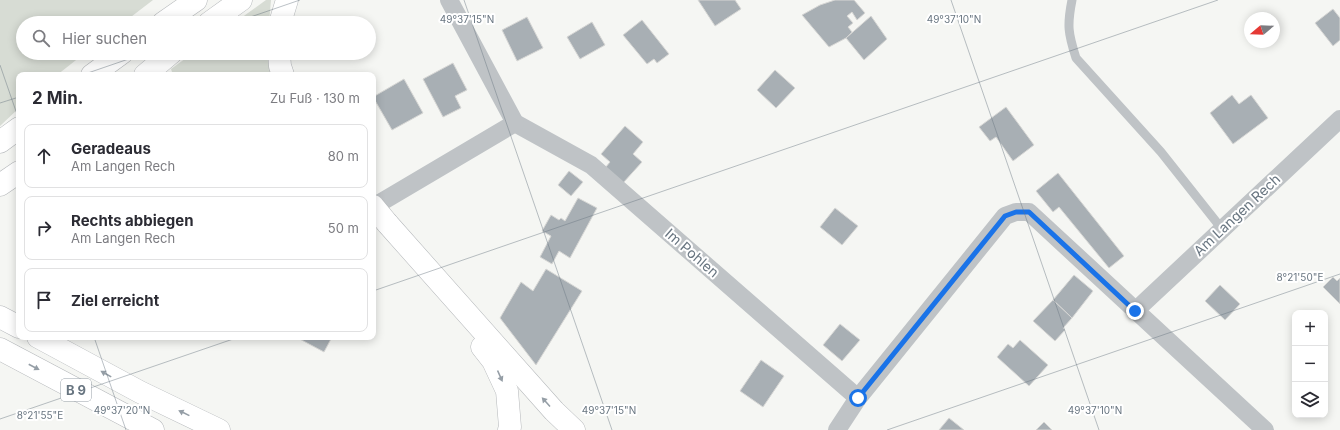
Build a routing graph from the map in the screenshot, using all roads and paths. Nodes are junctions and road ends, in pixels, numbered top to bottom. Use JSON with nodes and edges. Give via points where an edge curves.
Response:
{"nodes":[{"id":1,"x":182,"y":0,"type":"edge"},
{"id":2,"x":196,"y":0,"type":"edge"},
{"id":3,"x":241,"y":0,"type":"edge"},
{"id":4,"x":287,"y":0,"type":"edge"},
{"id":5,"x":449,"y":0,"type":"edge"},
{"id":6,"x":1072,"y":0,"type":"edge"},
{"id":7,"x":170,"y":16,"type":"edge"},
{"id":8,"x":173,"y":16,"type":"edge"},
{"id":9,"x":219,"y":16,"type":"edge"},
{"id":10,"x":282,"y":16,"type":"edge"},
{"id":11,"x":112,"y":60,"type":"edge"},
{"id":12,"x":163,"y":60,"type":"edge"},
{"id":13,"x":280,"y":60,"type":"edge"},
{"id":14,"x":96,"y":72,"type":"edge"},
{"id":15,"x":149,"y":72,"type":"edge"},
{"id":16,"x":282,"y":72,"type":"edge"},
{"id":17,"x":1340,"y":119,"type":"edge"},
{"id":18,"x":515,"y":123,"type":"junction"},
{"id":19,"x":16,"y":130,"type":"edge"},
{"id":20,"x":0,"y":142,"type":"edge"},
{"id":21,"x":16,"y":174,"type":"edge"},
{"id":22,"x":0,"y":186,"type":"edge"},
{"id":23,"x":377,"y":217,"type":"edge"},
{"id":24,"x":1222,"y":229,"type":"junction"},
{"id":25,"x":1135,"y":311,"type":"junction"},
{"id":26,"x":0,"y":317,"type":"edge"},
{"id":27,"x":16,"y":325,"type":"edge"},
{"id":28,"x":44,"y":340,"type":"edge"},
{"id":29,"x":0,"y":349,"type":"edge"},
{"id":30,"x":858,"y":398,"type":"junction"},
{"id":31,"x":153,"y":430,"type":"edge"},
{"id":32,"x":219,"y":430,"type":"edge"},
{"id":33,"x":509,"y":430,"type":"edge"},
{"id":34,"x":574,"y":430,"type":"edge"},
{"id":35,"x":837,"y":430,"type":"edge"},
{"id":36,"x":1264,"y":430,"type":"edge"}],
"edges":[{"from":1,"to":7,"type":"highway"},
{"from":2,"to":8,"type":"highway"},
{"from":3,"to":9,"type":"highway"},
{"from":4,"to":10,"type":"highway"},
{"from":5,"to":18,"type":"street"},
{"from":6,"to":24,"type":"lane","via":[[1068,20],[1069,38],[1076,58],[1161,152]]},
{"from":11,"to":14,"type":"highway"},
{"from":12,"to":15,"type":"highway"},
{"from":13,"to":16,"type":"highway"},
{"from":17,"to":24,"type":"street","name":"Am Langen Rech"},
{"from":18,"to":23,"type":"street"},
{"from":18,"to":30,"type":"street","name":"Im Pohlen","via":[[591,164]]},
{"from":19,"to":20,"type":"highway"},
{"from":21,"to":22,"type":"highway"},
{"from":23,"to":33,"type":"highway","one_way":true,"via":[[493,361],[507,391]]},
{"from":34,"to":23,"type":"highway","one_way":true},
{"from":24,"to":25,"type":"street","name":"Am Langen Rech"},
{"from":25,"to":30,"type":"street","via":[[1029,212],[1016,212],[1005,216]]},
{"from":25,"to":36,"type":"street"},
{"from":26,"to":27,"type":"highway"},
{"from":32,"to":28,"type":"highway","one_way":true,"via":[[140,392]]},
{"from":29,"to":31,"type":"highway","number":"B 9","one_way":true},
{"from":30,"to":35,"type":"street"}]}
